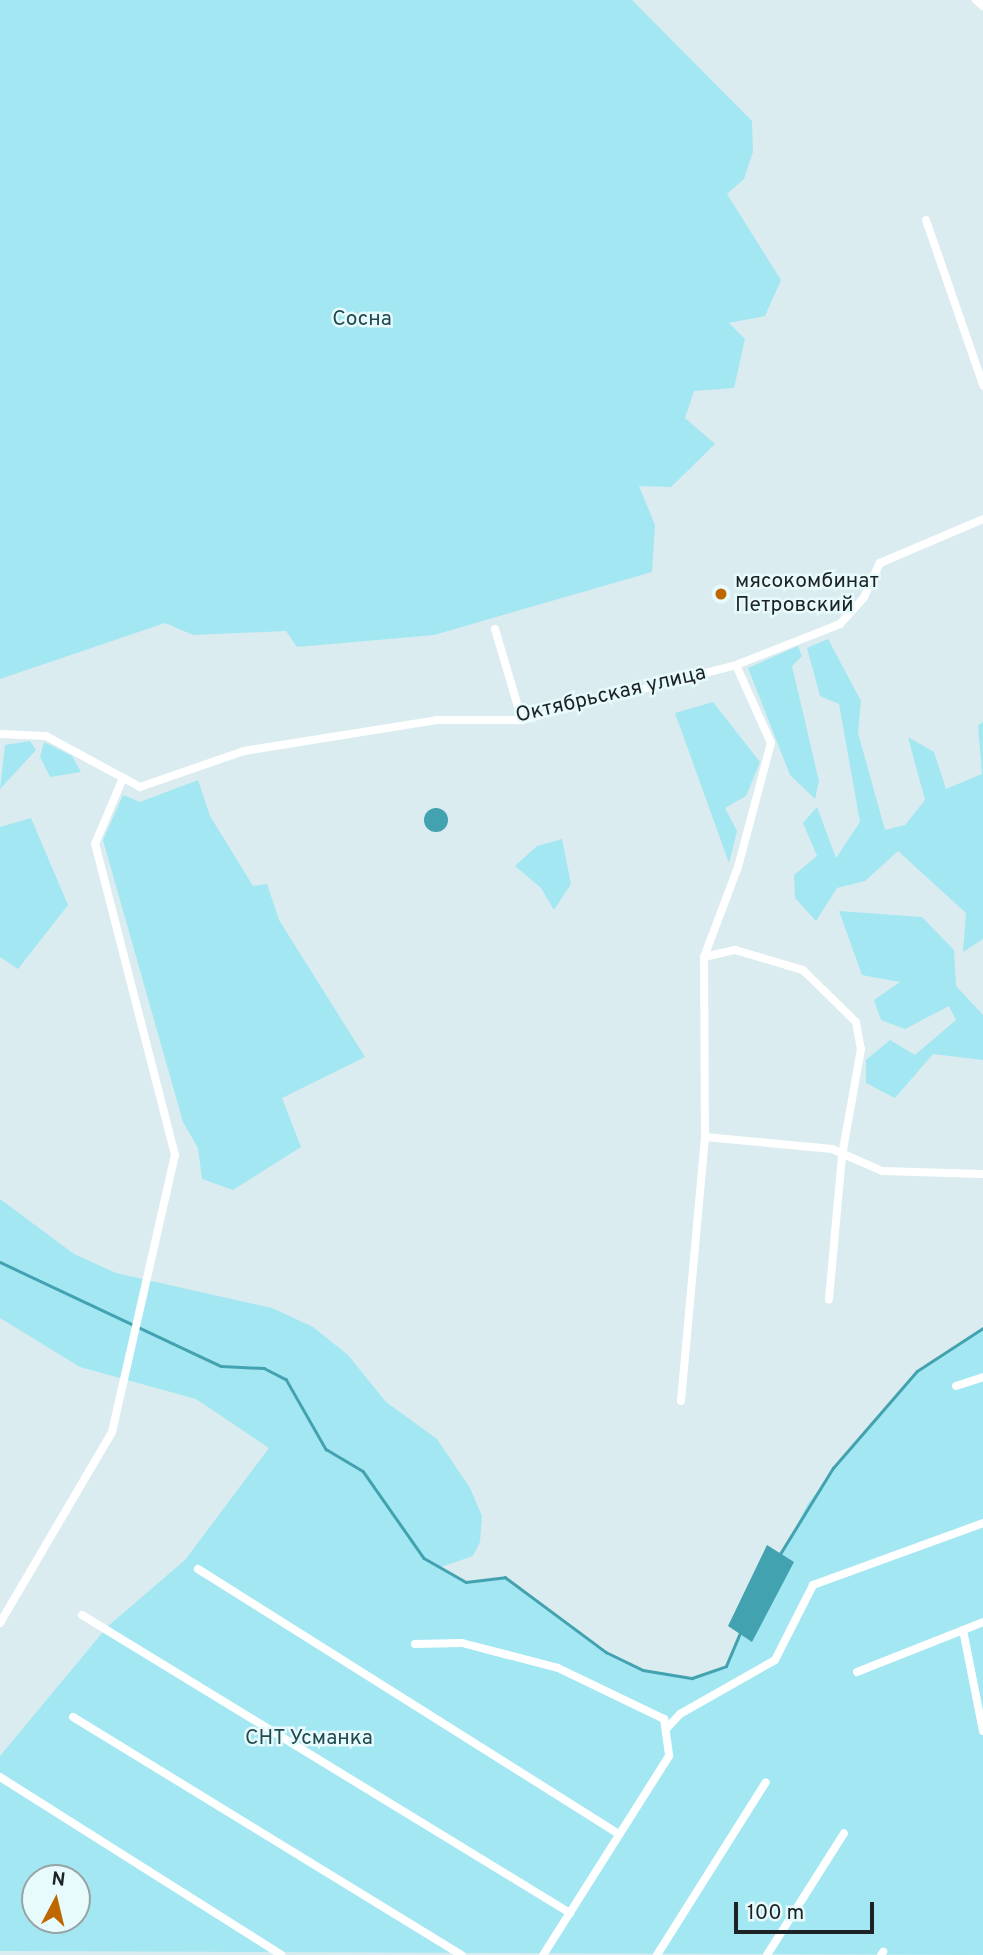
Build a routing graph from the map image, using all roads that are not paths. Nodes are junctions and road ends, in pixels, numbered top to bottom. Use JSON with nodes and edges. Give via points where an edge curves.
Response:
{"nodes":[{"id":1,"x":976,"y":0,"type":"edge"},
{"id":2,"x":983,"y":6,"type":"edge"},
{"id":3,"x":926,"y":220,"type":"dead end"},
{"id":4,"x":983,"y":385,"type":"edge"},
{"id":5,"x":983,"y":519,"type":"edge"},
{"id":6,"x":495,"y":629,"type":"dead end"},
{"id":7,"x":736,"y":665,"type":"junction"},
{"id":8,"x":522,"y":720,"type":"junction"},
{"id":9,"x":0,"y":734,"type":"edge"},
{"id":10,"x":123,"y":778,"type":"junction"},
{"id":11,"x":704,"y":957,"type":"junction"},
{"id":12,"x":705,"y":1137,"type":"junction"},
{"id":13,"x":842,"y":1156,"type":"junction"},
{"id":14,"x":983,"y":1174,"type":"edge"},
{"id":15,"x":829,"y":1299,"type":"dead end"},
{"id":16,"x":983,"y":1377,"type":"edge"},
{"id":17,"x":956,"y":1387,"type":"dead end"},
{"id":18,"x":681,"y":1401,"type":"dead end"},
{"id":19,"x":983,"y":1523,"type":"edge"},
{"id":20,"x":198,"y":1569,"type":"dead end"},
{"id":21,"x":82,"y":1615,"type":"dead end"},
{"id":22,"x":983,"y":1622,"type":"edge"},
{"id":23,"x":0,"y":1623,"type":"edge"},
{"id":24,"x":963,"y":1630,"type":"junction"},
{"id":25,"x":415,"y":1644,"type":"dead end"},
{"id":26,"x":857,"y":1672,"type":"dead end"},
{"id":27,"x":73,"y":1717,"type":"dead end"},
{"id":28,"x":667,"y":1728,"type":"junction"},
{"id":29,"x":983,"y":1731,"type":"edge"},
{"id":30,"x":0,"y":1777,"type":"edge"},
{"id":31,"x":766,"y":1782,"type":"dead end"},
{"id":32,"x":844,"y":1833,"type":"dead end"},
{"id":33,"x":619,"y":1834,"type":"junction"},
{"id":34,"x":570,"y":1913,"type":"junction"},
{"id":35,"x":282,"y":1955,"type":"edge"},
{"id":36,"x":462,"y":1955,"type":"edge"},
{"id":37,"x":543,"y":1955,"type":"edge"},
{"id":38,"x":657,"y":1955,"type":"edge"},
{"id":39,"x":768,"y":1955,"type":"edge"}],
"edges":[{"from":1,"to":2,"type":"street"},
{"from":3,"to":4,"type":"street"},
{"from":5,"to":7,"type":"street","name":"Октябрьская улица","via":[[880,563],[864,597],[840,624]]},
{"from":6,"to":8,"type":"street"},
{"from":7,"to":8,"type":"street","name":"Октябрьская улица"},
{"from":7,"to":11,"type":"street","via":[[771,743],[770,761]]},
{"from":8,"to":10,"type":"street","name":"Октябрьская улица","via":[[436,720],[244,751],[140,787]]},
{"from":9,"to":10,"type":"street","name":"Октябрьская улица","via":[[46,736]]},
{"from":10,"to":23,"type":"street","via":[[95,844],[176,1155],[112,1432]]},
{"from":11,"to":12,"type":"street"},
{"from":11,"to":13,"type":"street","via":[[735,950],[764,954],[803,970],[844,1004],[861,1049]]},
{"from":12,"to":13,"type":"street","via":[[807,1144]]},
{"from":12,"to":18,"type":"street"},
{"from":13,"to":14,"type":"street","via":[[882,1171]]},
{"from":13,"to":15,"type":"street"},
{"from":16,"to":17,"type":"street"},
{"from":19,"to":28,"type":"street","via":[[813,1586],[775,1660],[680,1714]]},
{"from":20,"to":33,"type":"street"},
{"from":21,"to":34,"type":"street"},
{"from":22,"to":24,"type":"street"},
{"from":24,"to":26,"type":"street"},
{"from":24,"to":29,"type":"street"},
{"from":25,"to":28,"type":"street","via":[[461,1643],[558,1668],[664,1719]]},
{"from":27,"to":36,"type":"street"},
{"from":28,"to":33,"type":"street","via":[[669,1756]]},
{"from":30,"to":35,"type":"street"},
{"from":31,"to":38,"type":"street"},
{"from":32,"to":39,"type":"street"},
{"from":33,"to":34,"type":"street"},
{"from":34,"to":37,"type":"street"}]}
